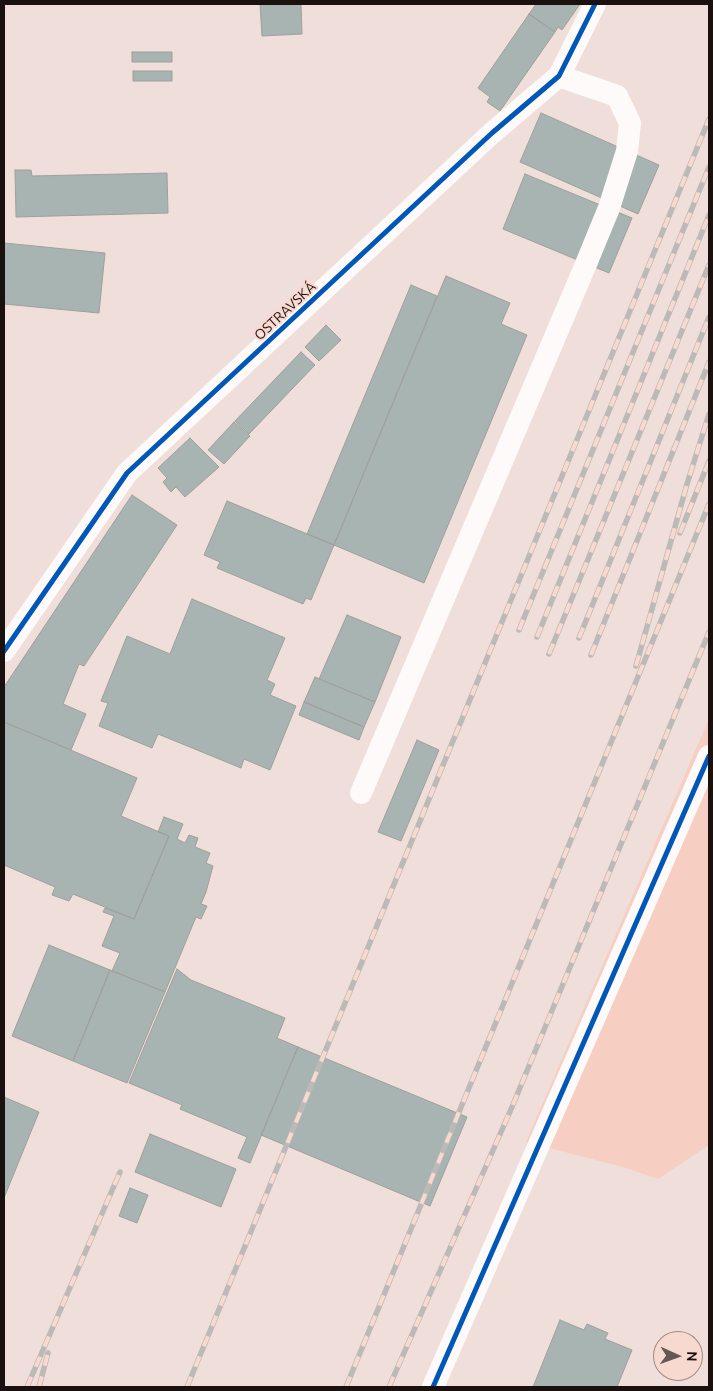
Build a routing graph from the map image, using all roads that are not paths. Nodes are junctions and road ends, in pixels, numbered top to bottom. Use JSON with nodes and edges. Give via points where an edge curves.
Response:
{"nodes":[{"id":1,"x":596,"y":4,"type":"edge"},
{"id":2,"x":559,"y":76,"type":"junction"},
{"id":3,"x":4,"y":651,"type":"edge"},
{"id":4,"x":709,"y":756,"type":"edge"},
{"id":5,"x":361,"y":792,"type":"dead end"},
{"id":6,"x":433,"y":1387,"type":"edge"}],
"edges":[{"from":1,"to":2,"type":"street","name":"OSTRAVSKÁ"},
{"from":2,"to":3,"type":"street","name":"OSTRAVSKÁ","via":[[492,133],[127,473]]},
{"from":2,"to":5,"type":"street","via":[[617,96],[630,123],[628,151],[590,255]]},
{"from":4,"to":6,"type":"street"}]}
